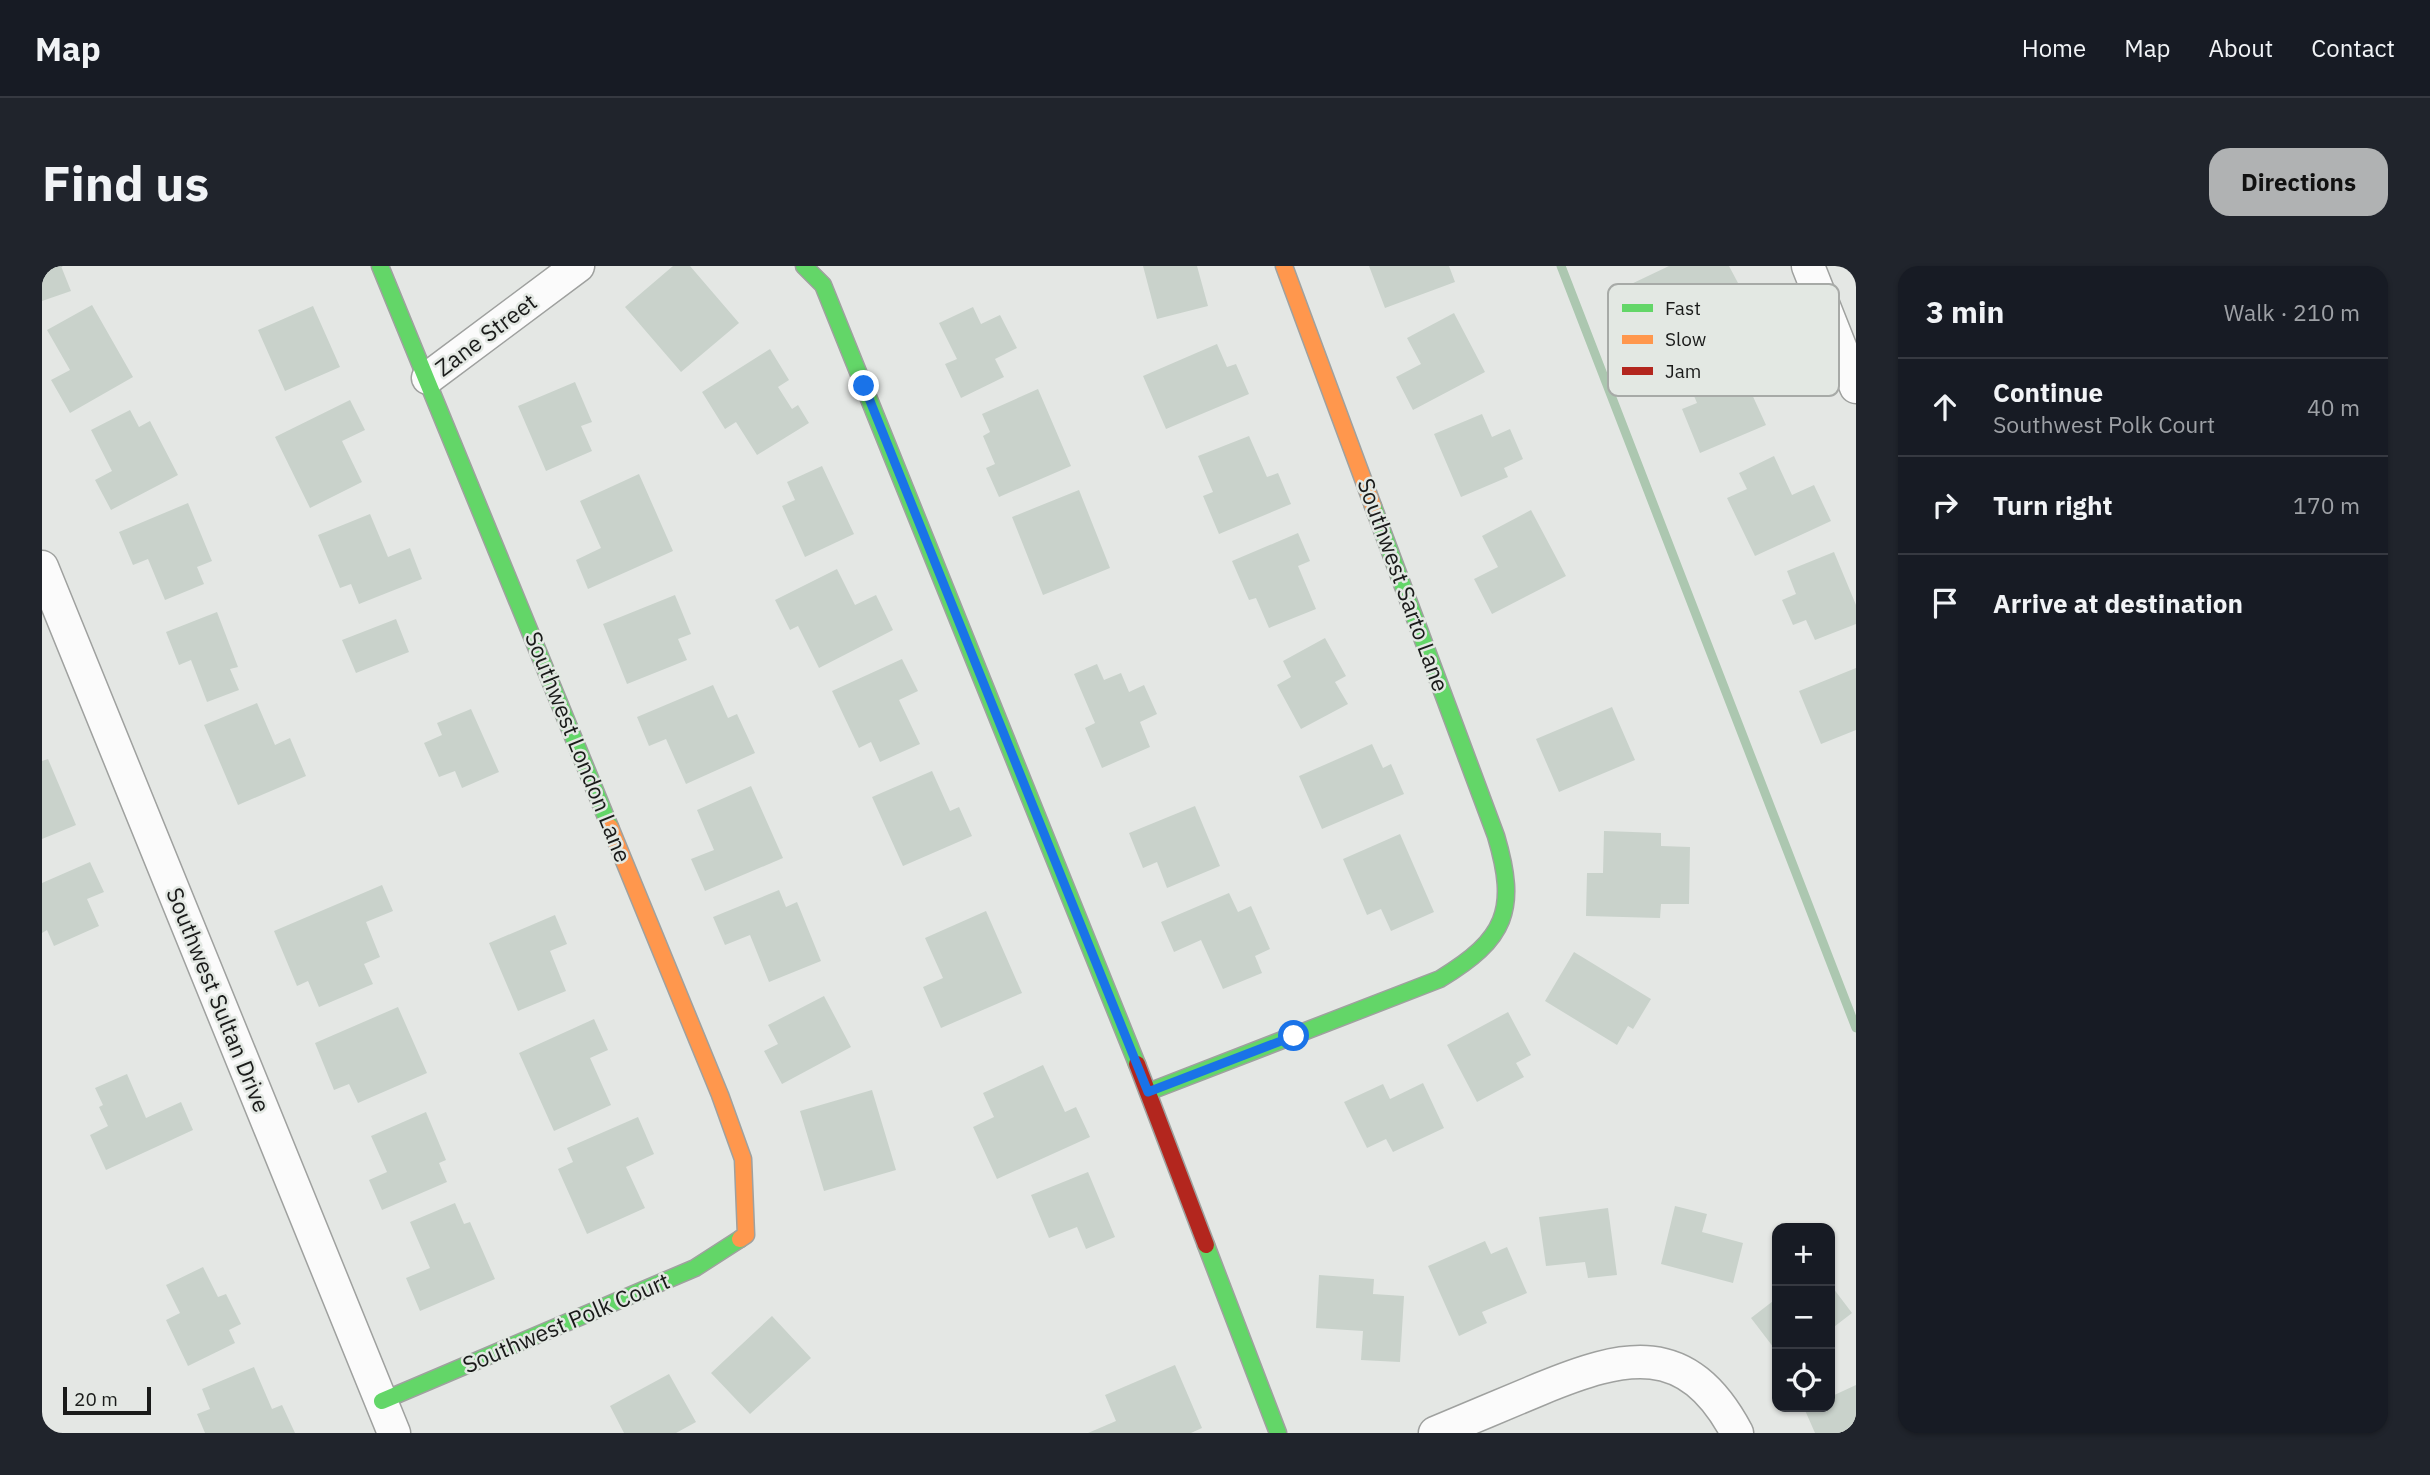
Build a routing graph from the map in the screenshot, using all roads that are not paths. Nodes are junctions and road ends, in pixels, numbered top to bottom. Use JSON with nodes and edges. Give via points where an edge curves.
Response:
{"nodes":[{"id":1,"x":380,"y":266,"type":"edge"},
{"id":2,"x":578,"y":266,"type":"edge"},
{"id":3,"x":804,"y":266,"type":"edge"},
{"id":4,"x":1284,"y":266,"type":"edge"},
{"id":5,"x":1808,"y":266,"type":"edge"},
{"id":6,"x":1815,"y":284,"type":"edge"},
{"id":7,"x":1839,"y":344,"type":"edge"},
{"id":8,"x":428,"y":378,"type":"junction"},
{"id":9,"x":1856,"y":387,"type":"edge"},
{"id":10,"x":42,"y":567,"type":"edge"},
{"id":11,"x":1148,"y":1092,"type":"junction"},
{"id":12,"x":746,"y":1235,"type":"joint"},
{"id":13,"x":382,"y":1401,"type":"junction"},
{"id":14,"x":394,"y":1433,"type":"edge"},
{"id":15,"x":1278,"y":1433,"type":"edge"},
{"id":16,"x":1435,"y":1433,"type":"edge"},
{"id":17,"x":1737,"y":1433,"type":"edge"}],
"edges":[{"from":1,"to":8,"type":"street","name":"Southwest London Lane"},
{"from":2,"to":8,"type":"street","name":"Zane Street"},
{"from":3,"to":11,"type":"street","via":[[823,285]]},
{"from":4,"to":11,"type":"street","name":"Southwest Sarto Lane","via":[[1505,862],[1508,906],[1479,953],[1440,979]]},
{"from":5,"to":6,"type":"street"},
{"from":7,"to":9,"type":"street"},
{"from":8,"to":12,"type":"street","name":"Southwest London Lane","via":[[720,1095],[743,1158]]},
{"from":10,"to":13,"type":"street","name":"Southwest Sultan Drive"},
{"from":11,"to":15,"type":"street"},
{"from":12,"to":13,"type":"street","name":"Southwest Polk Court","via":[[695,1268]]},
{"from":13,"to":14,"type":"street","name":"Southwest Sultan Drive"},
{"from":16,"to":17,"type":"street","via":[[1575,1374],[1642,1360],[1675,1368],[1705,1388]]}]}
